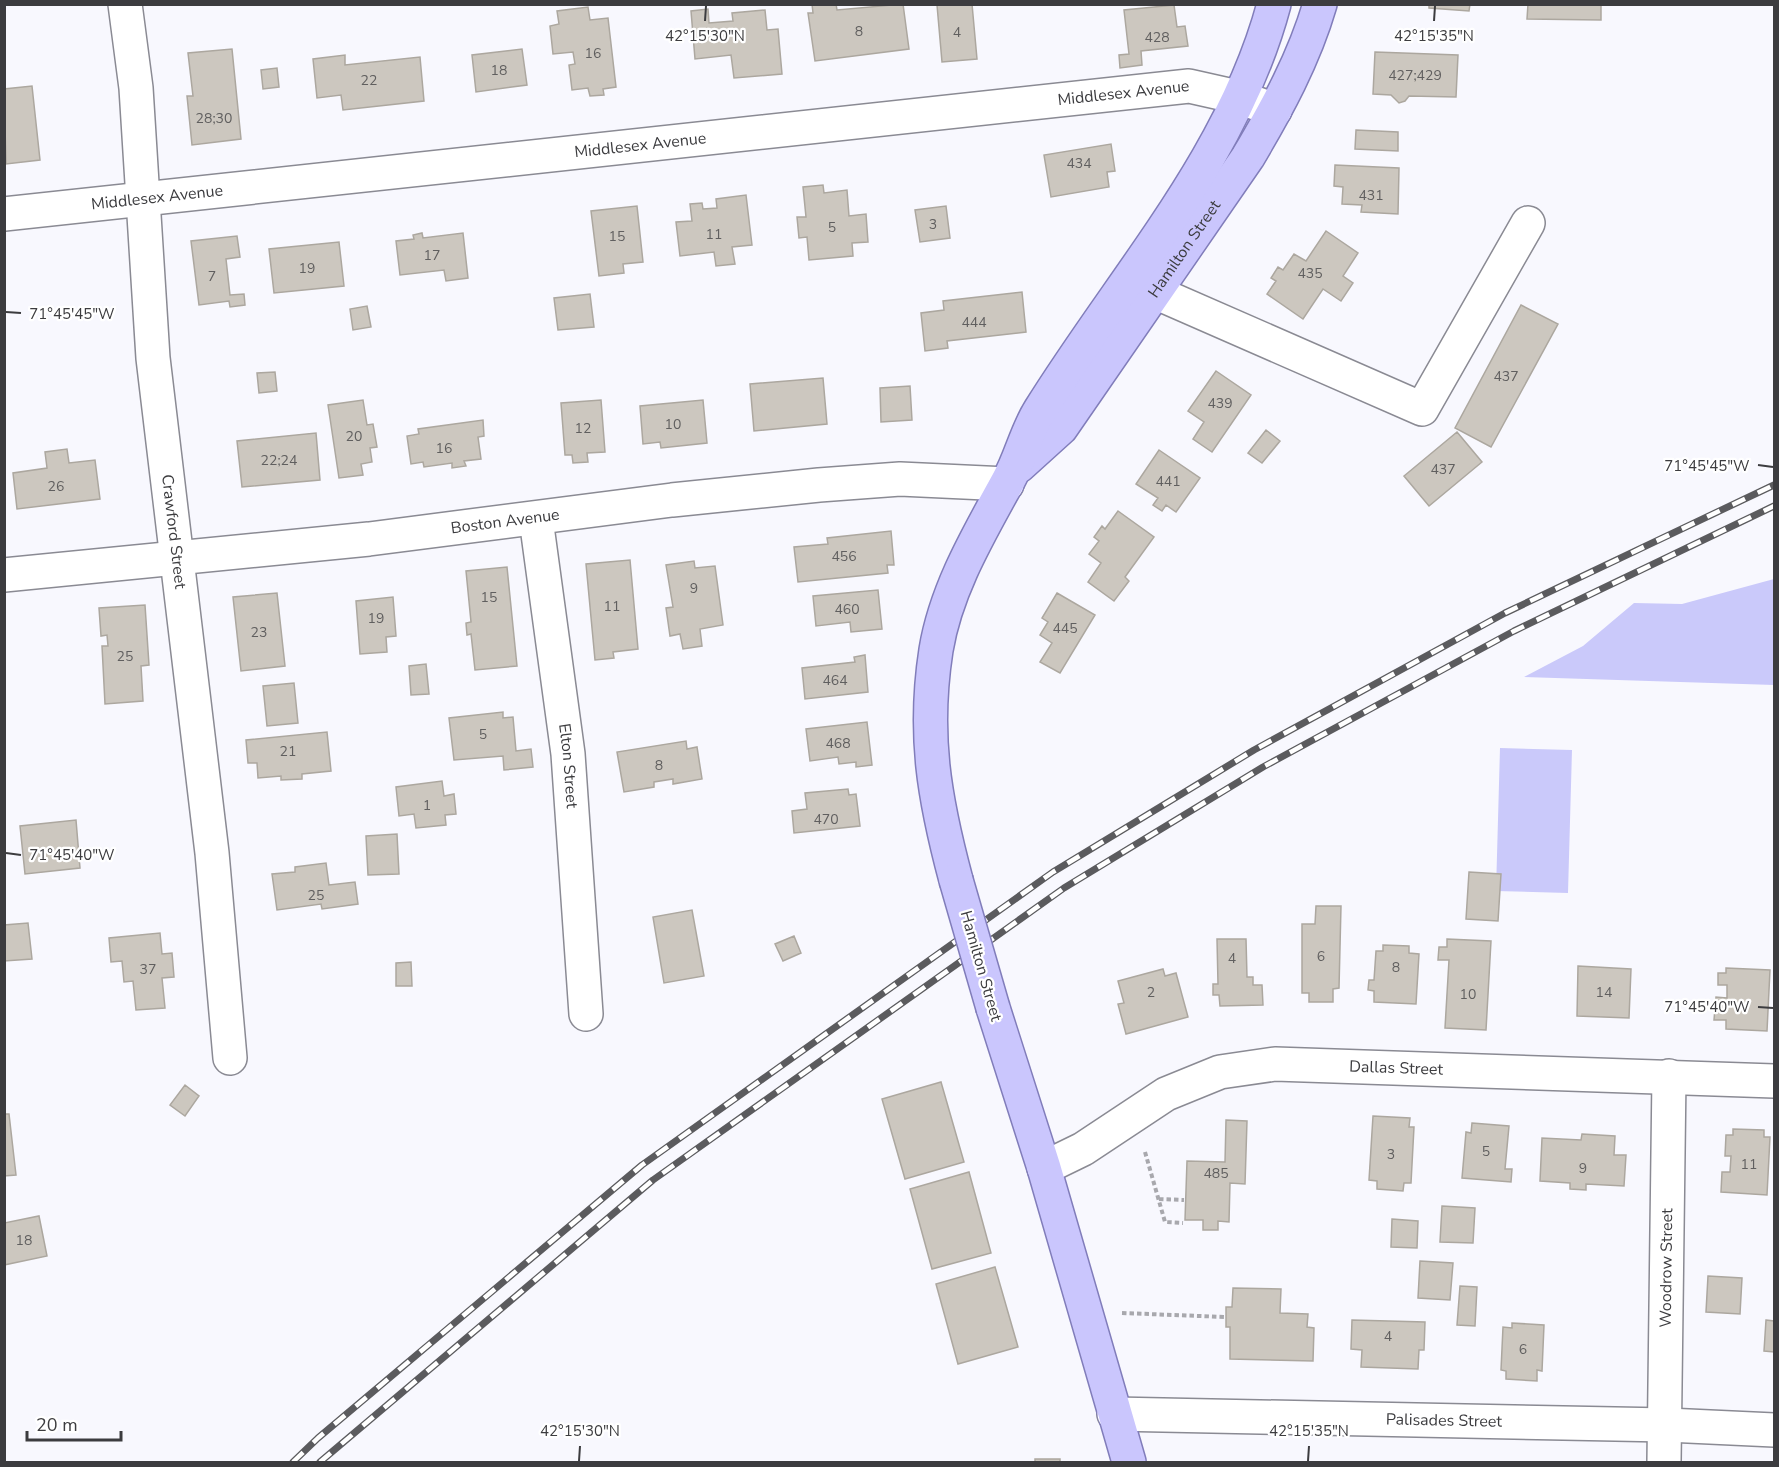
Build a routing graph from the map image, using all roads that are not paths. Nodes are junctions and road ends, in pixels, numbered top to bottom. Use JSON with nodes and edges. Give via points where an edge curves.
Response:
{"nodes":[{"id":1,"x":125,"y":4,"type":"edge"},
{"id":2,"x":1274,"y":4,"type":"edge"},
{"id":3,"x":1320,"y":4,"type":"edge"},
{"id":4,"x":1238,"y":98,"type":"junction"},
{"id":5,"x":1275,"y":110,"type":"junction"},
{"id":6,"x":142,"y":200,"type":"junction"},
{"id":7,"x":4,"y":214,"type":"edge"},
{"id":8,"x":1528,"y":223,"type":"dead end"},
{"id":9,"x":1157,"y":293,"type":"junction"},
{"id":10,"x":1010,"y":478,"type":"junction"},
{"id":11,"x":536,"y":519,"type":"junction"},
{"id":12,"x":178,"y":559,"type":"junction"},
{"id":13,"x":4,"y":575,"type":"edge"},
{"id":14,"x":586,"y":1014,"type":"dead end"},
{"id":15,"x":230,"y":1058,"type":"dead end"},
{"id":16,"x":1670,"y":1076,"type":"junction"},
{"id":17,"x":1774,"y":1081,"type":"edge"},
{"id":18,"x":1044,"y":1168,"type":"junction"},
{"id":19,"x":1114,"y":1414,"type":"junction"},
{"id":20,"x":1667,"y":1425,"type":"junction"},
{"id":21,"x":1774,"y":1430,"type":"edge"},
{"id":22,"x":1129,"y":1462,"type":"edge"},
{"id":23,"x":1664,"y":1462,"type":"edge"}],
"edges":[{"from":1,"to":6,"type":"street","name":"Crawford Street","via":[[136,88]]},
{"from":2,"to":4,"type":"main road","name":"Hamilton Street","via":[[1266,37]]},
{"from":3,"to":5,"type":"main road","name":"Hamilton Street","via":[[1309,43]]},
{"from":4,"to":5,"type":"street","name":"Middlesex Avenue"},
{"from":4,"to":6,"type":"street","name":"Middlesex Avenue","via":[[1189,86]]},
{"from":4,"to":10,"type":"main road","name":"Hamilton Street","via":[[1181,203],[1038,412]]},
{"from":5,"to":9,"type":"main road","name":"Hamilton Street","via":[[1248,158]]},
{"from":6,"to":7,"type":"street","name":"Middlesex Avenue"},
{"from":6,"to":12,"type":"street","name":"Crawford Street","via":[[153,358]]},
{"from":8,"to":9,"type":"street","via":[[1422,409]]},
{"from":9,"to":10,"type":"main road","name":"Hamilton Street","via":[[1061,428]]},
{"from":10,"to":11,"type":"street","name":"Boston Avenue","via":[[849,483],[661,501]]},
{"from":10,"to":18,"type":"main road","name":"Hamilton Street","bridge":true,"via":[[981,530],[944,617],[930,710],[932,772],[956,880]]},
{"from":11,"to":12,"type":"street","name":"Boston Avenue"},
{"from":11,"to":14,"type":"street","name":"Elton Street","via":[[568,754]]},
{"from":12,"to":13,"type":"street","name":"Boston Avenue"},
{"from":12,"to":15,"type":"street","name":"Crawford Street","via":[[212,853]]},
{"from":16,"to":17,"type":"street","name":"Dallas Street"},
{"from":16,"to":18,"type":"street","name":"Dallas Street","via":[[1275,1064],[1220,1072],[1166,1094],[1083,1149]]},
{"from":16,"to":20,"type":"street","name":"Woodrow Street"},
{"from":18,"to":19,"type":"main road","name":"Hamilton Street"},
{"from":19,"to":20,"type":"street","name":"Palisades Street"},
{"from":19,"to":22,"type":"main road","name":"Hamilton Street"},
{"from":20,"to":21,"type":"street","name":"Palisades Street"},
{"from":20,"to":23,"type":"street","name":"Woodrow Street"}]}
